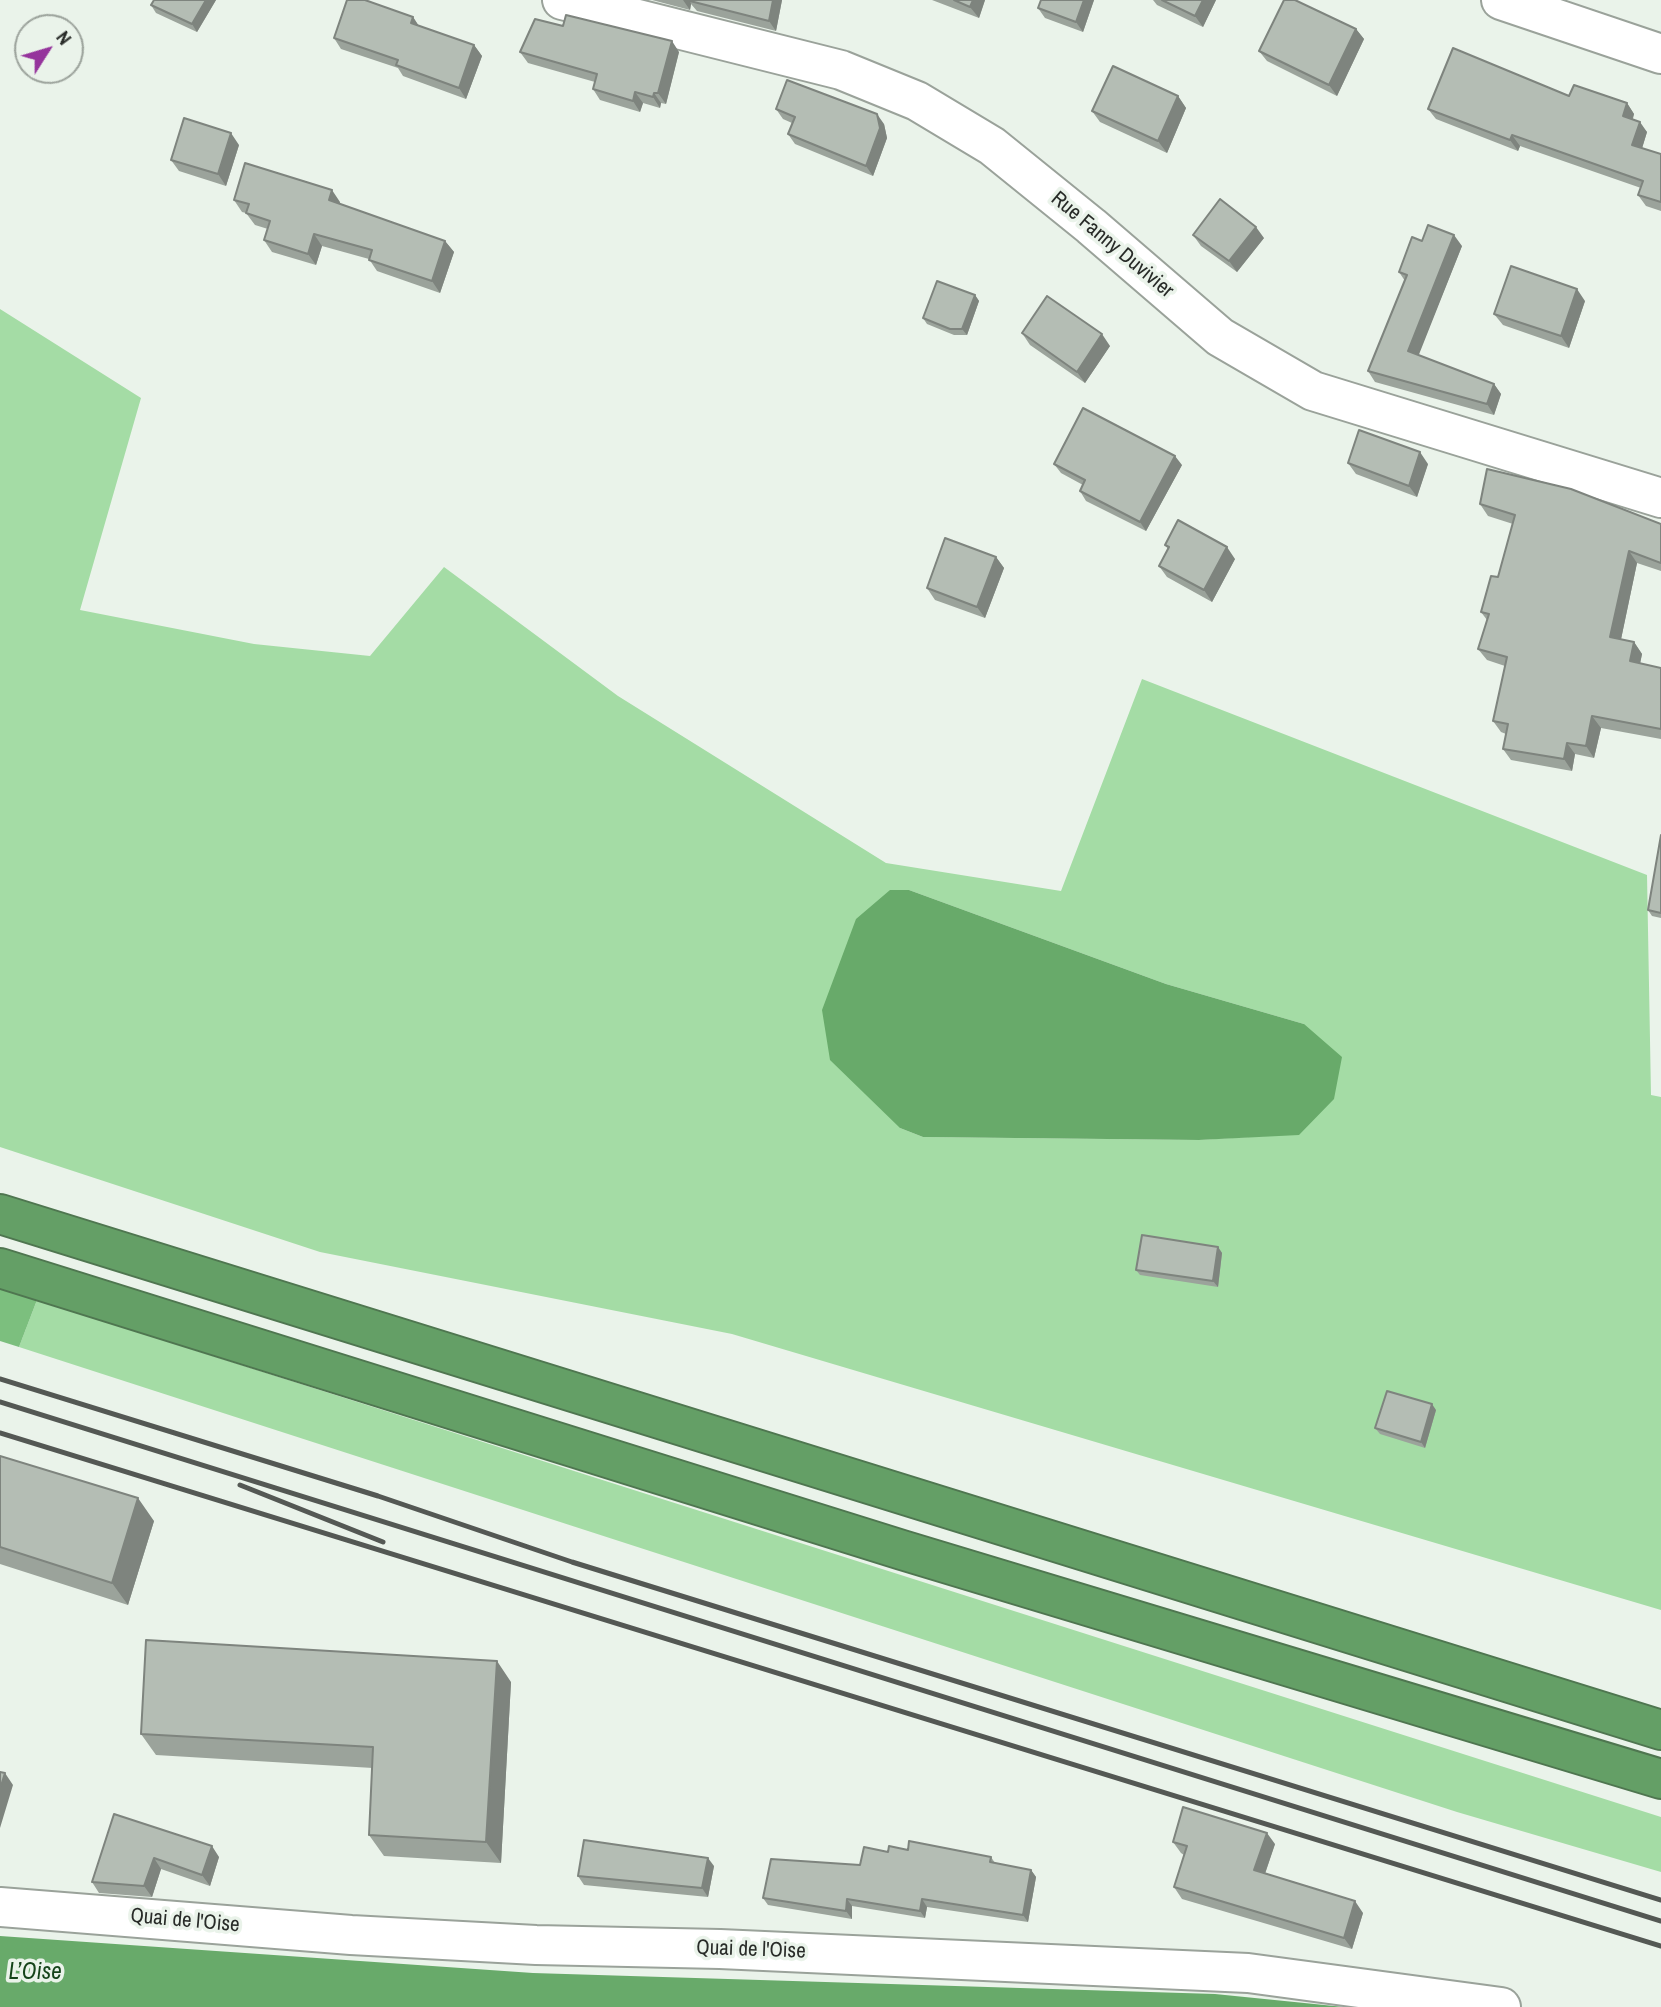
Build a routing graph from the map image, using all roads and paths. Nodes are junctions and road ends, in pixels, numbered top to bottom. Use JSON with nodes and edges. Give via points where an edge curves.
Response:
{"nodes":[{"id":1,"x":562,"y":0,"type":"edge"},
{"id":2,"x":1501,"y":0,"type":"edge"},
{"id":3,"x":1661,"y":54,"type":"edge"},
{"id":4,"x":1661,"y":498,"type":"edge"},
{"id":5,"x":0,"y":1214,"type":"edge"},
{"id":6,"x":0,"y":1268,"type":"edge"},
{"id":7,"x":1661,"y":1730,"type":"edge"},
{"id":8,"x":1661,"y":1779,"type":"edge"},
{"id":9,"x":0,"y":1907,"type":"edge"},
{"id":10,"x":1501,"y":2007,"type":"edge"}],
"edges":[{"from":1,"to":4,"type":"street","name":"Rue Fanny Duvivier","via":[[841,70],[917,101],[992,146],[1220,337],[1313,391]]},
{"from":2,"to":3,"type":"street"},
{"from":5,"to":7,"type":"highway"},
{"from":6,"to":8,"type":"highway","via":[[902,1550]]},
{"from":9,"to":10,"type":"street","name":"Quai de l'Oise","via":[[536,1945],[734,1949],[1210,1971],[1349,1984]]}]}
